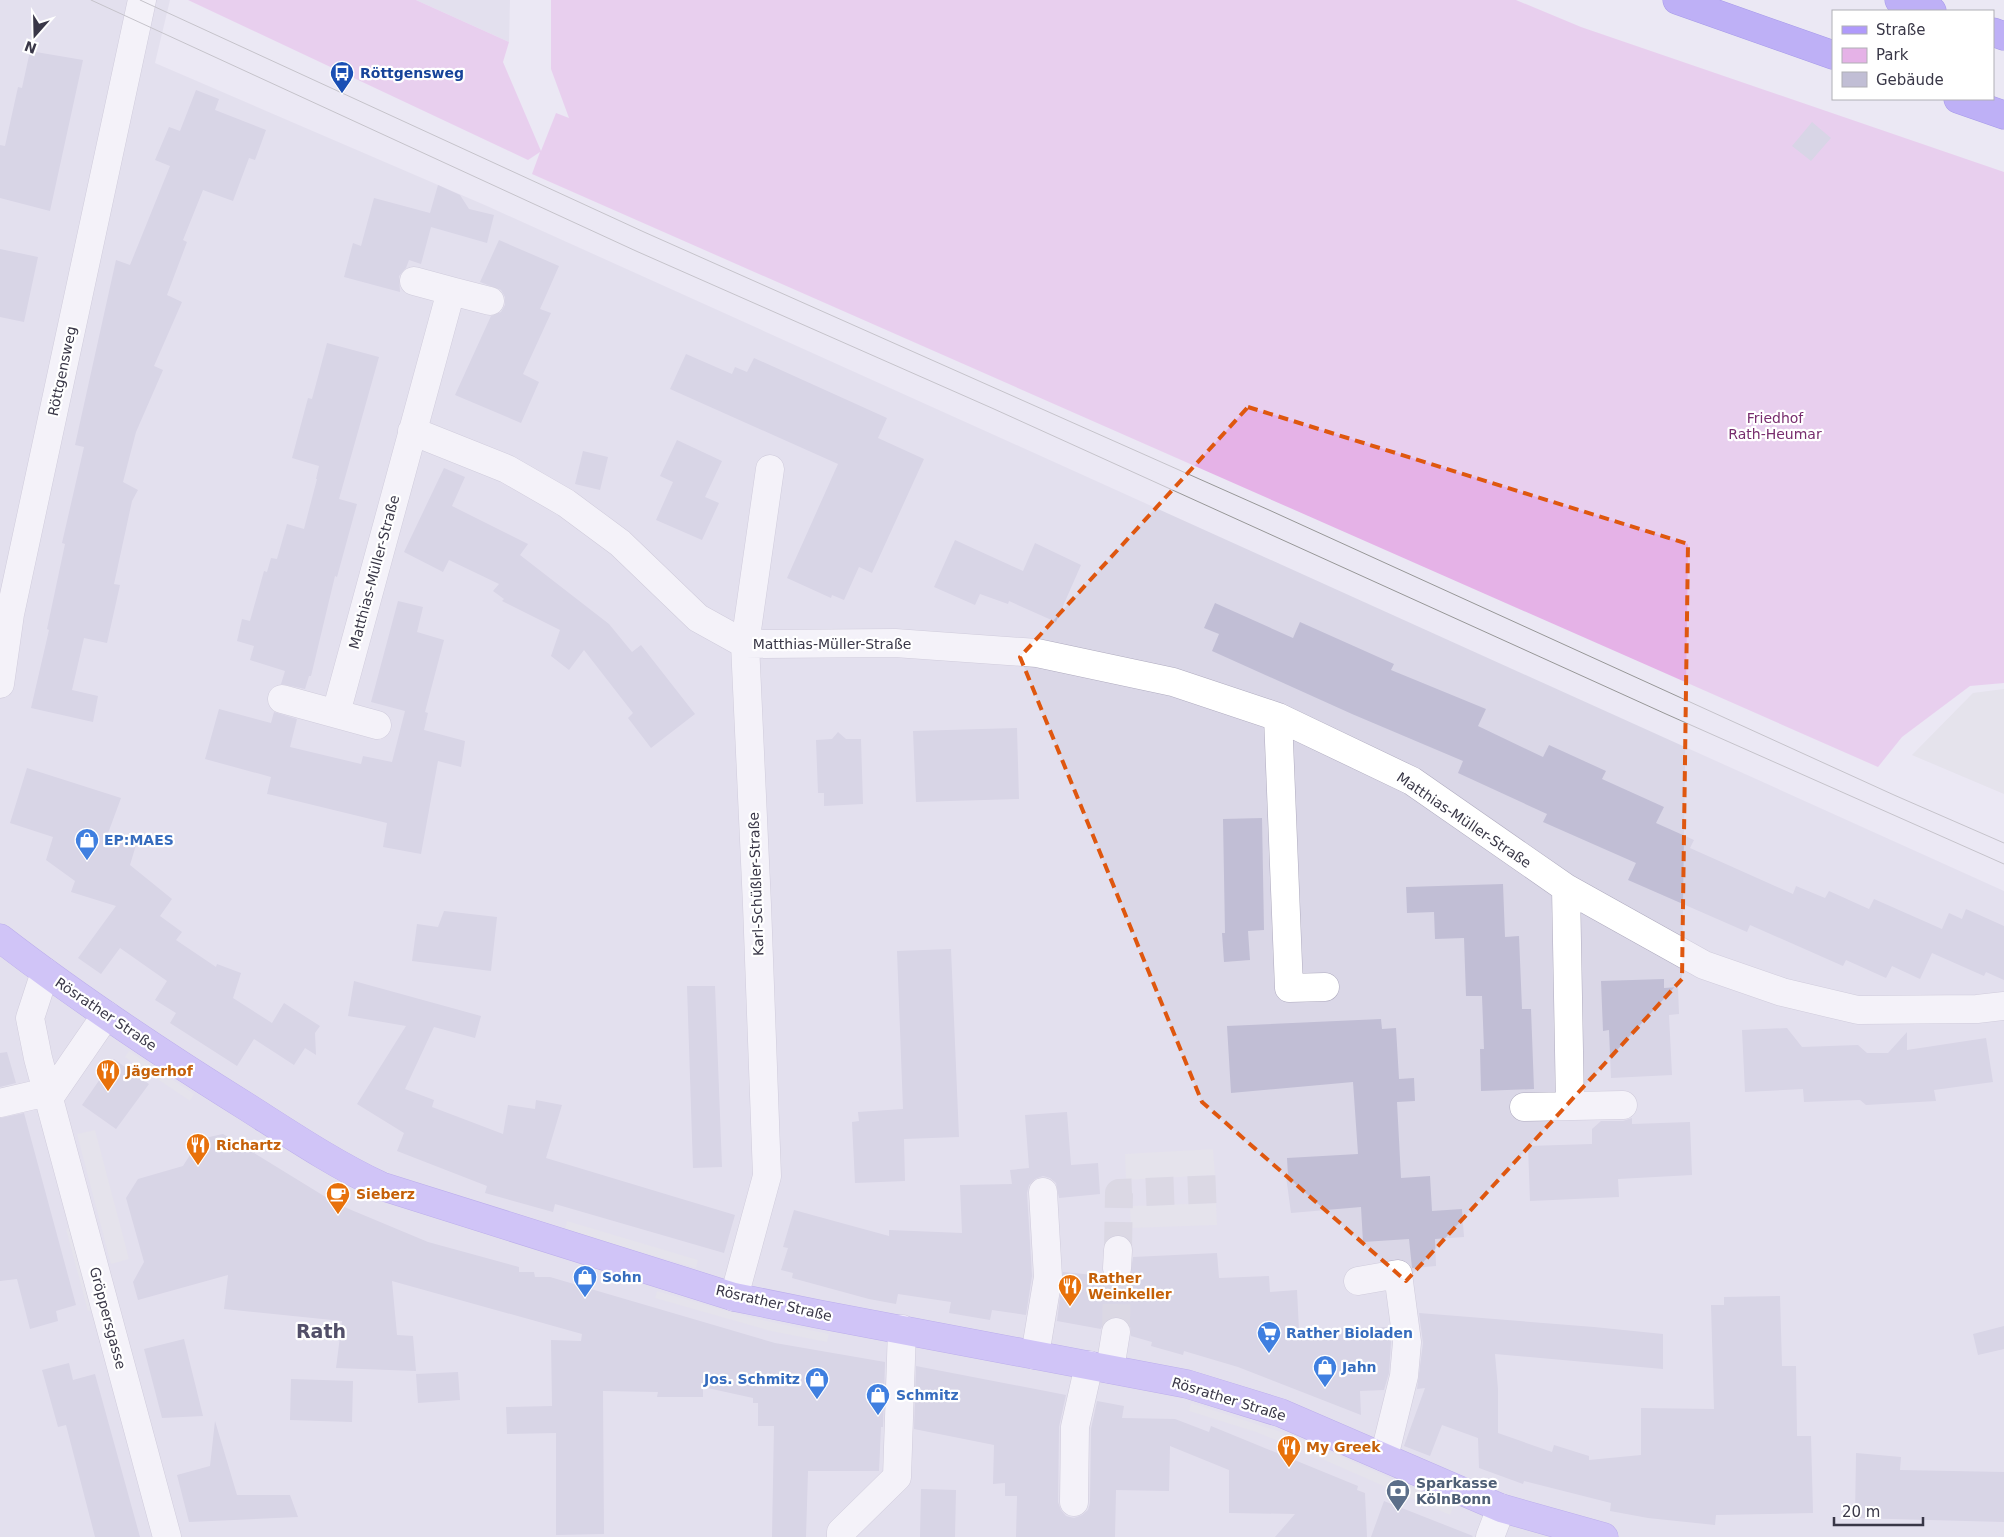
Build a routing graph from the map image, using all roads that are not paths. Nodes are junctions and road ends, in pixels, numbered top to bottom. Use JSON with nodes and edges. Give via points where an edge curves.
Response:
{"nodes":[{"id":1,"x":142,"y":0,"type":"edge"},
{"id":2,"x":1677,"y":0,"type":"edge"},
{"id":3,"x":1899,"y":0,"type":"edge"},
{"id":4,"x":1929,"y":10,"type":"edge"},
{"id":5,"x":1832,"y":55,"type":"edge"},
{"id":6,"x":1961,"y":100,"type":"edge"},
{"id":7,"x":2004,"y":115,"type":"edge"},
{"id":8,"x":414,"y":281,"type":"dead end"},
{"id":9,"x":450,"y":290,"type":"junction"},
{"id":10,"x":490,"y":301,"type":"dead end"},
{"id":11,"x":412,"y":431,"type":"junction"},
{"id":12,"x":770,"y":469,"type":"dead end"},
{"id":13,"x":4,"y":622,"type":"edge"},
{"id":14,"x":745,"y":644,"type":"junction"},
{"id":15,"x":0,"y":684,"type":"edge"},
{"id":16,"x":282,"y":699,"type":"dead end"},
{"id":17,"x":336,"y":713,"type":"junction"},
{"id":18,"x":1278,"y":717,"type":"junction"},
{"id":19,"x":377,"y":725,"type":"dead end"},
{"id":20,"x":1566,"y":888,"type":"junction"},
{"id":21,"x":0,"y":938,"type":"edge"},
{"id":22,"x":45,"y":972,"type":"junction"},
{"id":23,"x":1325,"y":987,"type":"dead end"},
{"id":24,"x":2004,"y":1006,"type":"edge"},
{"id":25,"x":106,"y":1016,"type":"junction"},
{"id":26,"x":48,"y":1095,"type":"junction"},
{"id":27,"x":0,"y":1104,"type":"edge"},
{"id":28,"x":1570,"y":1105,"type":"junction"},
{"id":29,"x":1623,"y":1105,"type":"dead end"},
{"id":30,"x":1524,"y":1107,"type":"dead end"},
{"id":31,"x":1043,"y":1192,"type":"dead end"},
{"id":32,"x":1358,"y":1280,"type":"dead end"},
{"id":33,"x":734,"y":1296,"type":"junction"},
{"id":34,"x":902,"y":1330,"type":"junction"},
{"id":35,"x":1116,"y":1332,"type":"tunnel mouth"},
{"id":36,"x":1035,"y":1355,"type":"junction"},
{"id":37,"x":1100,"y":1367,"type":"junction"},
{"id":38,"x":1384,"y":1457,"type":"junction"},
{"id":39,"x":1074,"y":1502,"type":"dead end"},
{"id":40,"x":1501,"y":1508,"type":"junction"},
{"id":41,"x":1587,"y":1535,"type":"edge"},
{"id":42,"x":167,"y":1537,"type":"edge"},
{"id":43,"x":841,"y":1537,"type":"edge"},
{"id":44,"x":1490,"y":1537,"type":"edge"}],
"edges":[{"from":1,"to":13,"type":"street","name":"Röttgensweg"},
{"from":2,"to":5,"type":"highway"},
{"from":3,"to":4,"type":"highway"},
{"from":6,"to":7,"type":"highway"},
{"from":8,"to":9,"type":"street"},
{"from":9,"to":10,"type":"street"},
{"from":9,"to":11,"type":"street","name":"Matthias-Müller-Straße"},
{"from":11,"to":14,"type":"street","name":"Matthias-Müller-Straße","via":[[507,469],[566,503],[620,544],[698,618]]},
{"from":11,"to":17,"type":"street","name":"Matthias-Müller-Straße"},
{"from":12,"to":14,"type":"street","name":"Karl-Schüßler-Straße"},
{"from":13,"to":15,"type":"street","name":"Röttgensweg"},
{"from":14,"to":18,"type":"street","name":"Matthias-Müller-Straße","via":[[894,643],[1037,652],[1173,682]]},
{"from":14,"to":33,"type":"street","name":"Karl-Schüßler-Straße","via":[[767,1176]]},
{"from":16,"to":17,"type":"street"},
{"from":17,"to":19,"type":"street"},
{"from":18,"to":20,"type":"street","name":"Matthias-Müller-Straße","via":[[1412,782]]},
{"from":18,"to":23,"type":"street","via":[[1289,988]]},
{"from":20,"to":24,"type":"street","name":"Matthias-Müller-Straße","via":[[1704,965],[1782,992],[1858,1010],[1977,1010]]},
{"from":20,"to":28,"type":"street"},
{"from":21,"to":22,"type":"main road","name":"Rösrather Straße"},
{"from":22,"to":25,"type":"main road","name":"Rösrather Straße"},
{"from":22,"to":26,"type":"street","name":"Gröppersgasse","via":[[30,1018]]},
{"from":25,"to":26,"type":"street"},
{"from":25,"to":33,"type":"main road","name":"Rösrather Straße","via":[[345,1169],[381,1186]]},
{"from":26,"to":27,"type":"street"},
{"from":26,"to":42,"type":"street","name":"Gröppersgasse"},
{"from":28,"to":29,"type":"street"},
{"from":28,"to":30,"type":"street"},
{"from":31,"to":36,"type":"street","via":[[1048,1277]]},
{"from":32,"to":38,"type":"street","via":[[1398,1274],[1406,1342],[1404,1376]]},
{"from":33,"to":34,"type":"main road","name":"Rösrather Straße"},
{"from":34,"to":36,"type":"main road","name":"Rösrather Straße"},
{"from":34,"to":43,"type":"street","via":[[897,1477],[841,1532]]},
{"from":35,"to":37,"type":"street"},
{"from":36,"to":37,"type":"main road","name":"Rösrather Straße"},
{"from":37,"to":38,"type":"main road","name":"Rösrather Straße","via":[[1187,1384],[1282,1413]]},
{"from":37,"to":39,"type":"street","via":[[1075,1428]]},
{"from":38,"to":40,"type":"main road","name":"Rösrather Straße"},
{"from":40,"to":41,"type":"main road","name":"Rösrather Straße"},
{"from":40,"to":44,"type":"street"}]}
